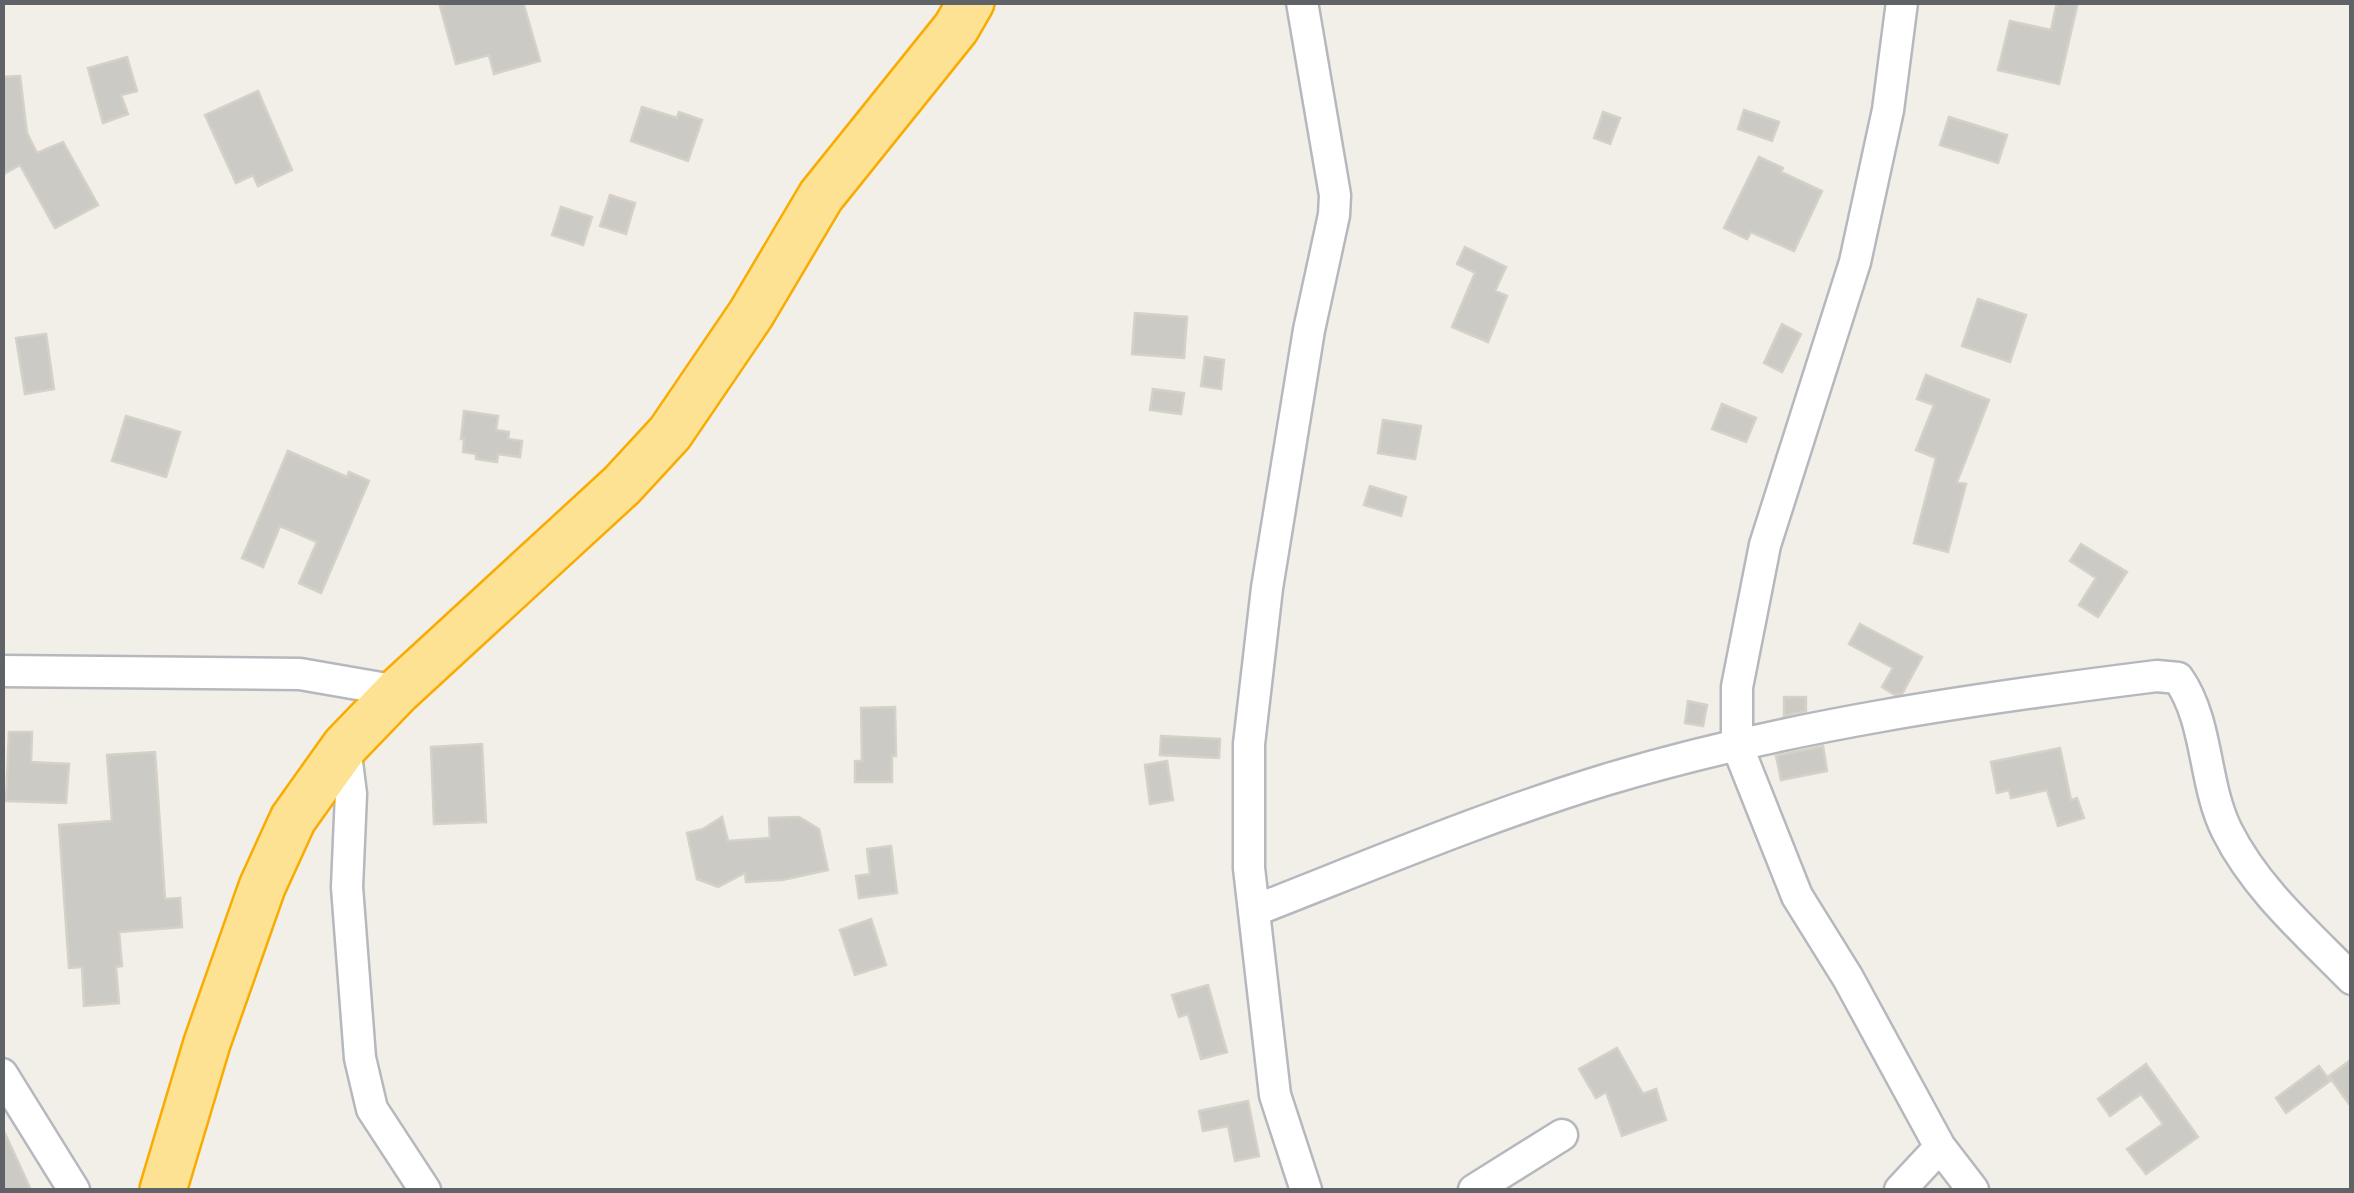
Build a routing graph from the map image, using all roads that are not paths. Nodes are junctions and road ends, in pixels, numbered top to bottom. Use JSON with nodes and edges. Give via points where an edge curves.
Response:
{"nodes":[{"id":1,"x":971,"y":2,"type":"edge"},
{"id":2,"x":1302,"y":2,"type":"edge"},
{"id":3,"x":1902,"y":2,"type":"edge"},
{"id":4,"x":2,"y":671,"type":"edge"},
{"id":5,"x":398,"y":691,"type":"junction"},
{"id":6,"x":345,"y":746,"type":"junction"},
{"id":7,"x":1737,"y":746,"type":"junction"},
{"id":8,"x":1256,"y":910,"type":"junction"},
{"id":9,"x":2352,"y":978,"type":"edge"},
{"id":10,"x":2,"y":1074,"type":"edge"},
{"id":11,"x":1562,"y":1135,"type":"dead end"},
{"id":12,"x":1940,"y":1147,"type":"junction"},
{"id":13,"x":74,"y":1190,"type":"edge"},
{"id":14,"x":164,"y":1190,"type":"edge"},
{"id":15,"x":425,"y":1190,"type":"edge"},
{"id":16,"x":1306,"y":1190,"type":"edge"},
{"id":17,"x":1474,"y":1190,"type":"edge"},
{"id":18,"x":1900,"y":1190,"type":"edge"},
{"id":19,"x":1974,"y":1190,"type":"edge"}],
"edges":[{"from":1,"to":5,"type":"highway","via":[[820,196],[751,314],[670,432]]},
{"from":2,"to":8,"type":"street","via":[[1334,215],[1267,588],[1250,744],[1249,868]]},
{"from":3,"to":7,"type":"street","via":[[1888,110],[1855,262],[1764,545],[1737,687]]},
{"from":4,"to":5,"type":"street","via":[[300,674]]},
{"from":5,"to":6,"type":"highway"},
{"from":6,"to":14,"type":"highway","via":[[293,818],[262,886]]},
{"from":6,"to":15,"type":"street","via":[[360,1058],[372,1109]]},
{"from":7,"to":8,"type":"street","via":[[1605,780]]},
{"from":7,"to":9,"type":"street","via":[[2011,694],[2178,678],[2191,696],[2226,830],[2258,880]]},
{"from":7,"to":12,"type":"street","via":[[1797,896]]},
{"from":8,"to":16,"type":"street","via":[[1276,1094]]},
{"from":10,"to":13,"type":"street"},
{"from":11,"to":17,"type":"street"},
{"from":12,"to":18,"type":"street"},
{"from":12,"to":19,"type":"street"}]}
